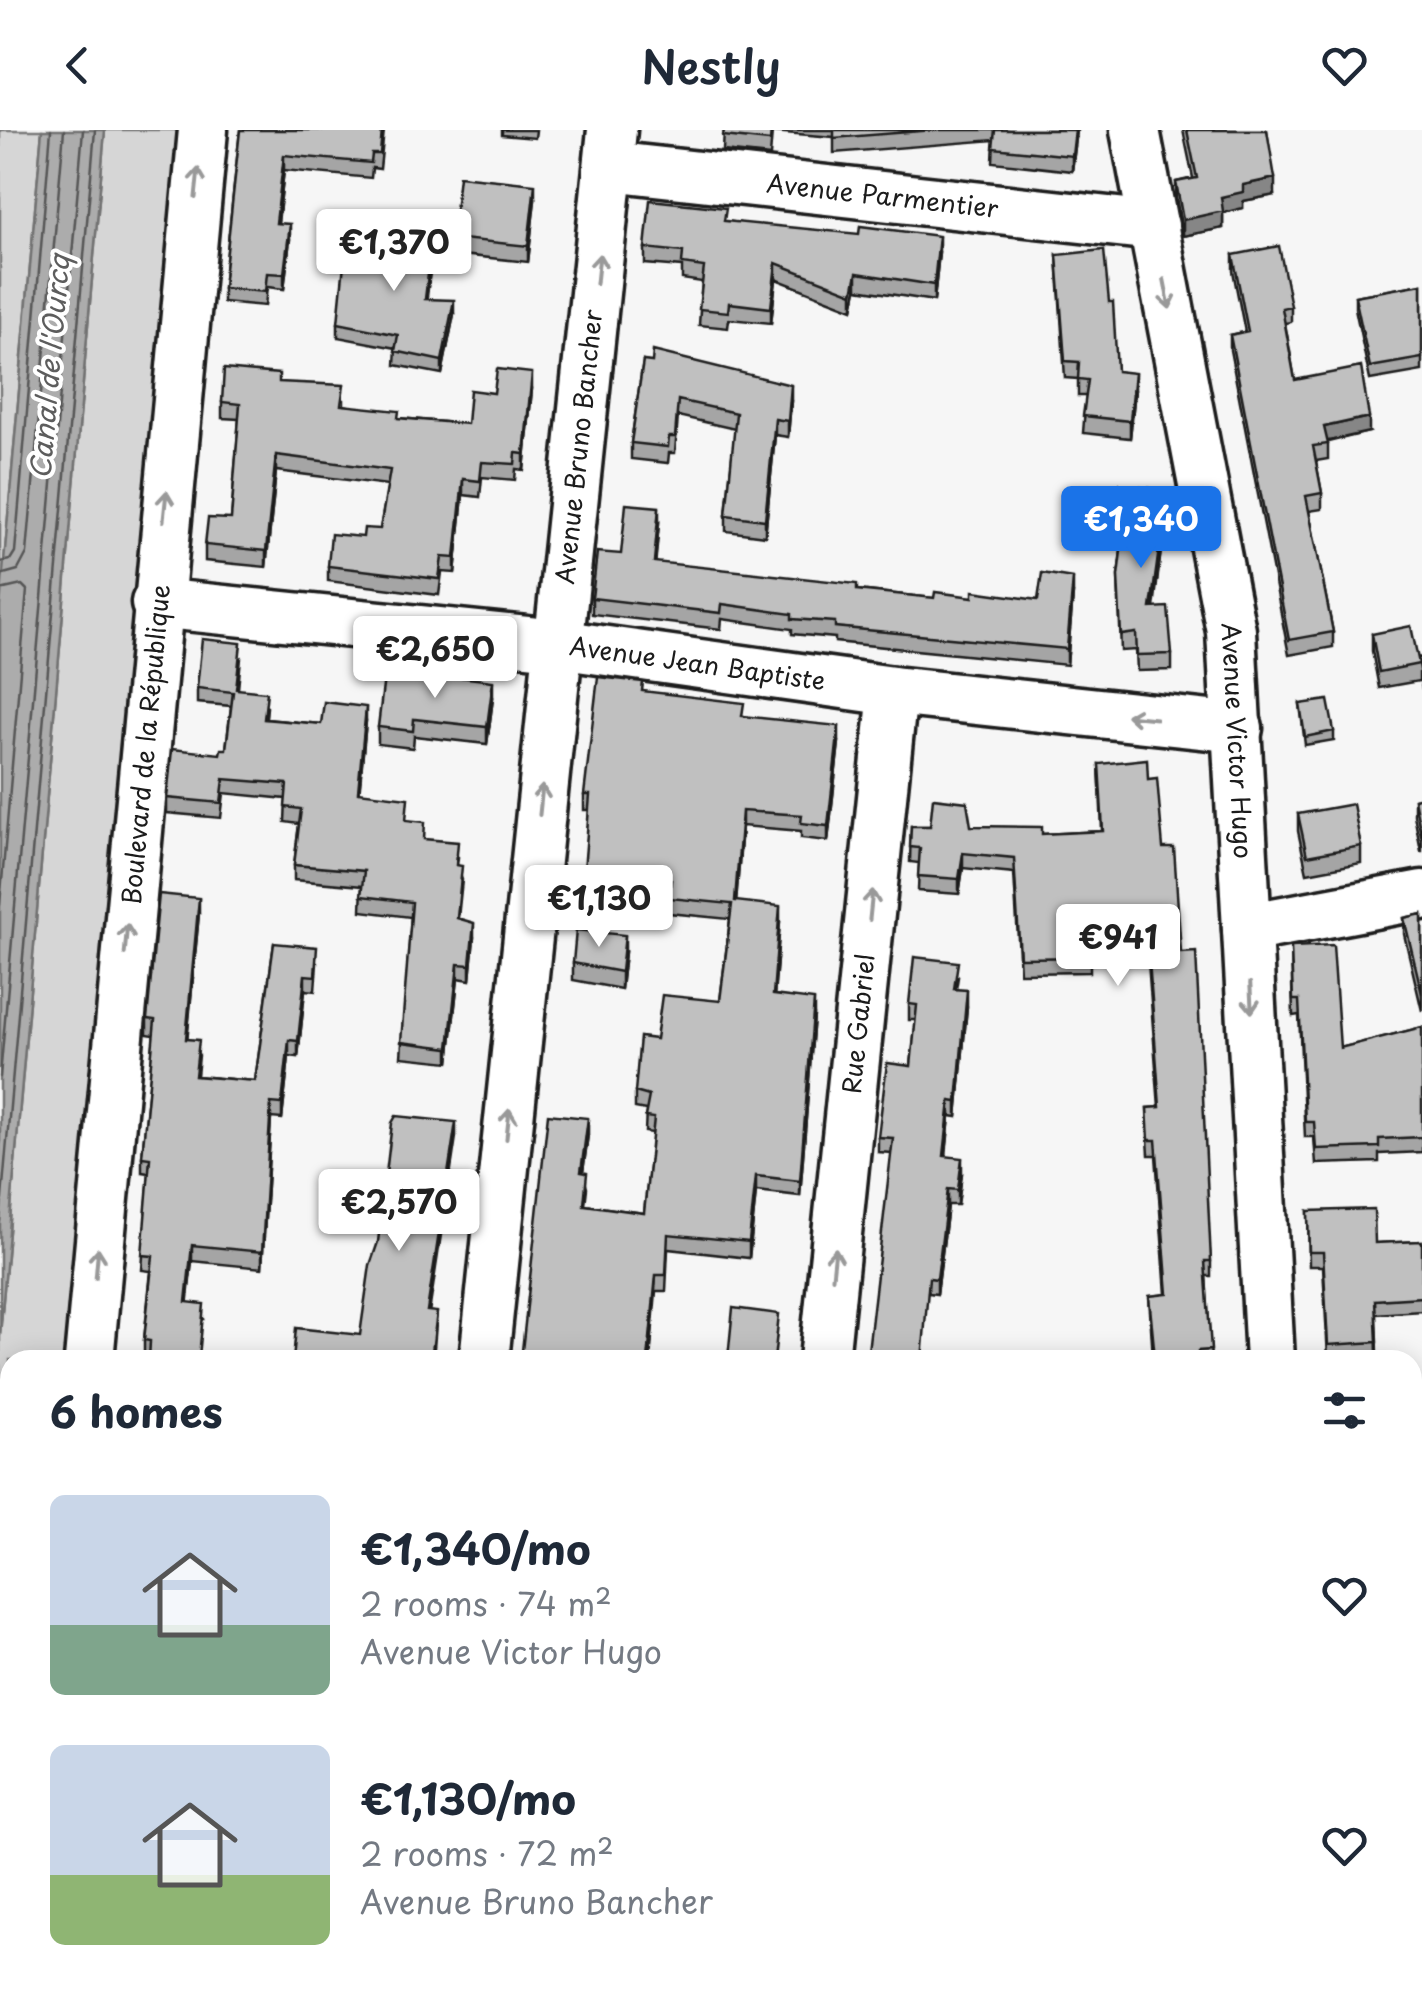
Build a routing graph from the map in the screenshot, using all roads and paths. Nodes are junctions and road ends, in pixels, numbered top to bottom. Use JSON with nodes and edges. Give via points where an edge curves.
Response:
{"nodes":[{"id":1,"x":203,"y":130,"type":"edge"},
{"id":2,"x":1135,"y":130,"type":"edge"},
{"id":3,"x":611,"y":148,"type":"edge"},
{"id":4,"x":1154,"y":226,"type":"junction"},
{"id":5,"x":156,"y":603,"type":"junction"},
{"id":6,"x":557,"y":644,"type":"junction"},
{"id":7,"x":894,"y":690,"type":"junction"},
{"id":8,"x":1238,"y":728,"type":"junction"},
{"id":9,"x":1422,"y":896,"type":"edge"},
{"id":10,"x":1247,"y":928,"type":"junction"},
{"id":11,"x":89,"y":1350,"type":"edge"},
{"id":12,"x":485,"y":1350,"type":"edge"},
{"id":13,"x":825,"y":1350,"type":"edge"},
{"id":14,"x":1269,"y":1350,"type":"edge"}],
"edges":[{"from":5,"to":1,"type":"street","name":"Boulevard de la République","one_way":true},
{"from":2,"to":4,"type":"street","name":"Avenue Victor Hugo"},
{"from":3,"to":4,"type":"street","name":"Avenue Parmentier"},
{"from":6,"to":3,"type":"street","name":"Avenue Bruno Bancher","one_way":true},
{"from":4,"to":8,"type":"street","name":"Avenue Victor Hugo","one_way":true,"via":[[1231,631]]},
{"from":5,"to":6,"type":"street","name":"Avenue Jean Baptiste"},
{"from":11,"to":5,"type":"street","name":"Boulevard de la République","one_way":true},
{"from":6,"to":7,"type":"street","name":"Avenue Jean Baptiste"},
{"from":12,"to":6,"type":"street","name":"Avenue Bruno Bancher","one_way":true},
{"from":8,"to":7,"type":"street","name":"Avenue Jean Baptiste","one_way":true},
{"from":13,"to":7,"type":"street","name":"Rue Gabriel","one_way":true},
{"from":8,"to":10,"type":"street","name":"Avenue Victor Hugo"},
{"from":9,"to":10,"type":"street"},
{"from":10,"to":14,"type":"street","name":"Avenue Victor Hugo","one_way":true}]}
